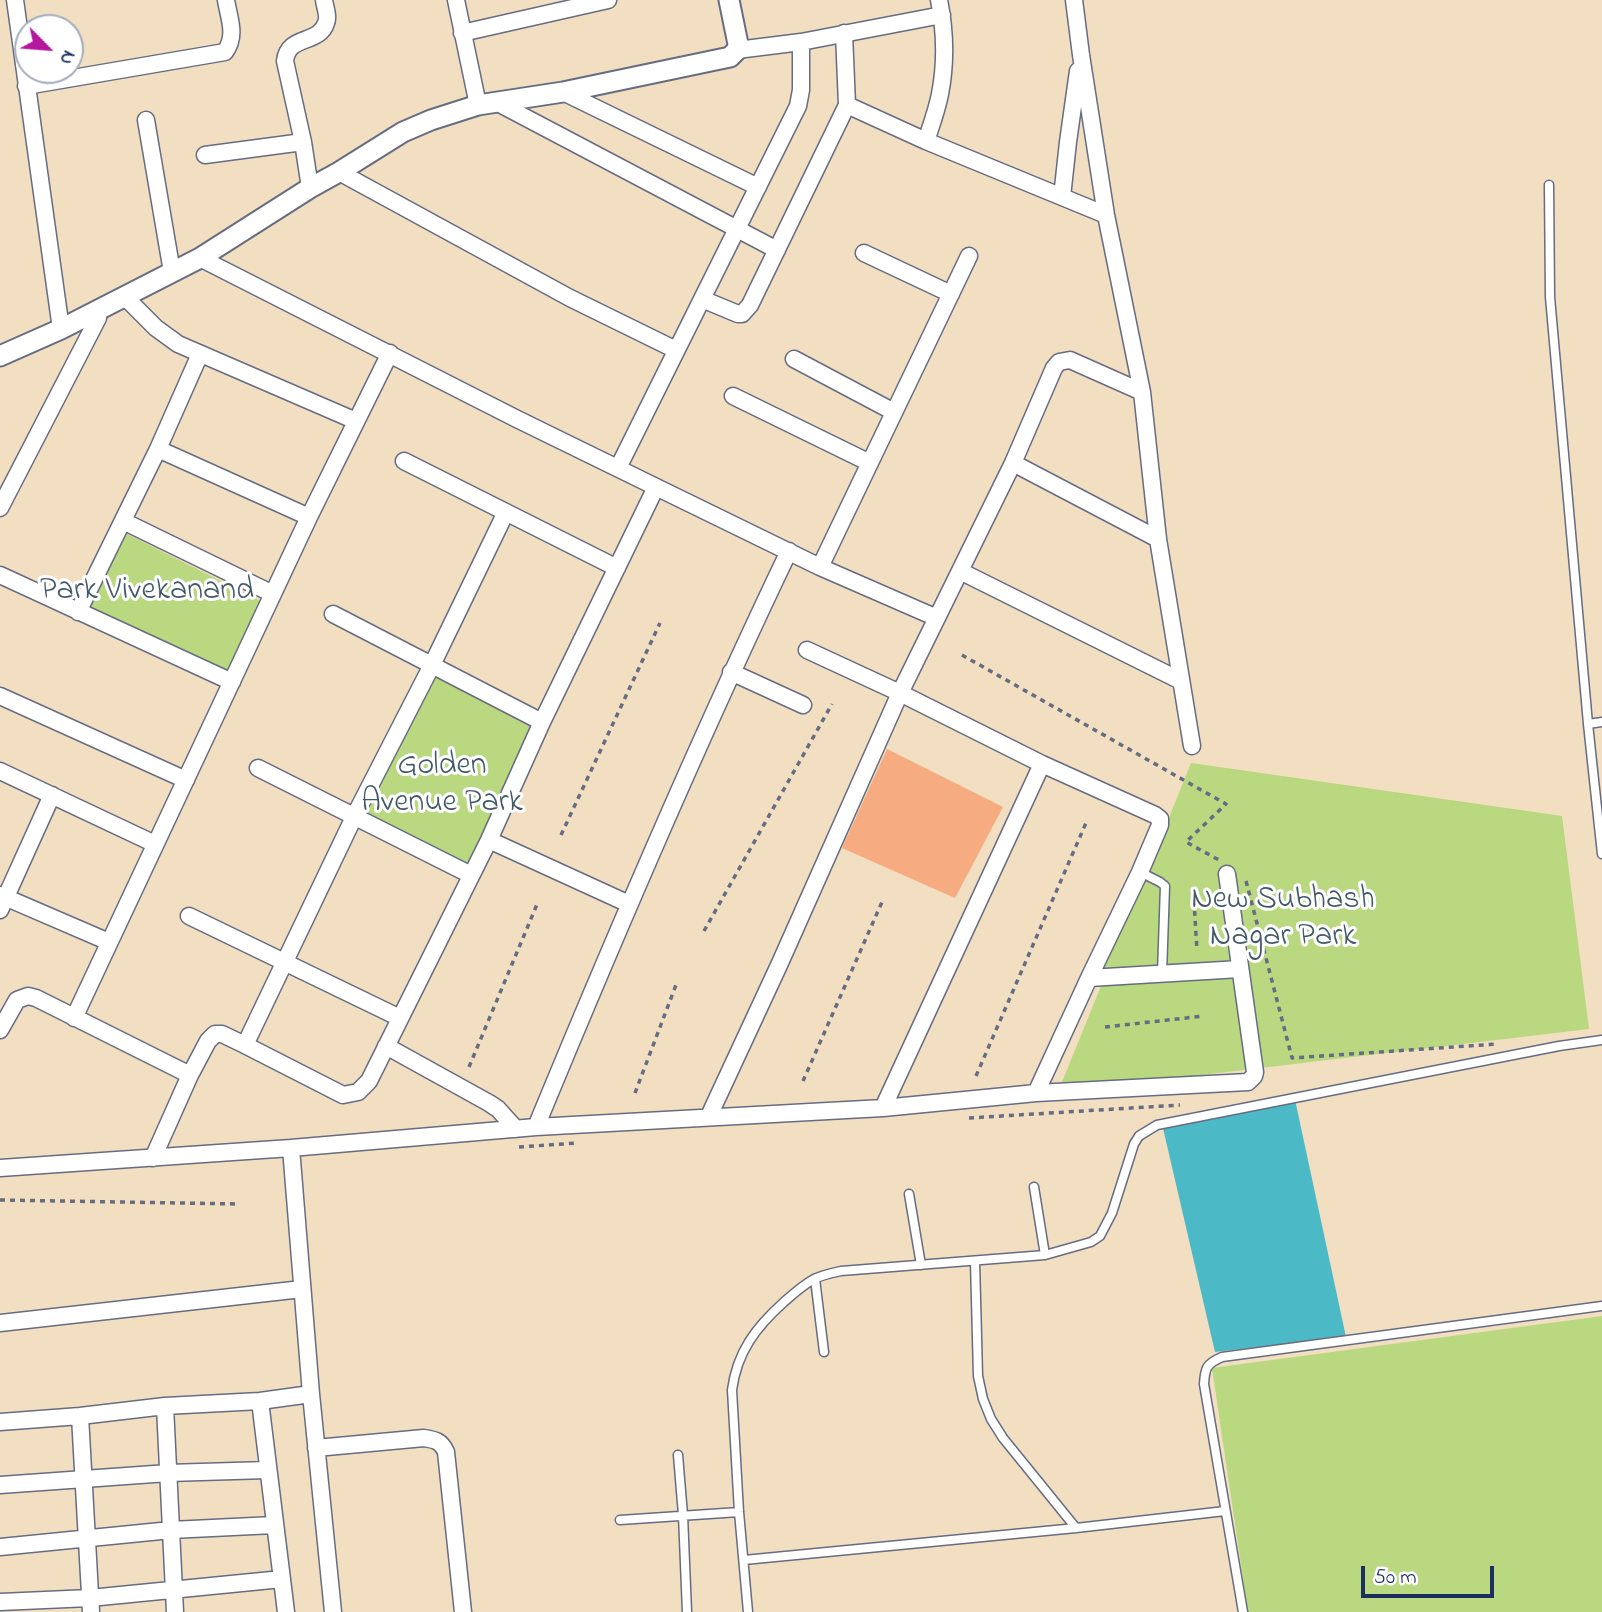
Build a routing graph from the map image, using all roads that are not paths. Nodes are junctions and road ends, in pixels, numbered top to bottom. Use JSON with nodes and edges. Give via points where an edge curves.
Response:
{"nodes":[{"id":1,"x":15,"y":0,"type":"edge"},
{"id":2,"x":226,"y":0,"type":"edge"},
{"id":3,"x":324,"y":0,"type":"edge"},
{"id":4,"x":456,"y":0,"type":"edge"},
{"id":5,"x":608,"y":0,"type":"edge"},
{"id":6,"x":729,"y":0,"type":"edge"},
{"id":7,"x":1074,"y":0,"type":"edge"},
{"id":8,"x":940,"y":7,"type":"edge"},
{"id":9,"x":462,"y":33,"type":"junction"},
{"id":10,"x":844,"y":33,"type":"junction"},
{"id":11,"x":801,"y":41,"type":"junction"},
{"id":12,"x":737,"y":50,"type":"junction"},
{"id":13,"x":1081,"y":55,"type":"junction"},
{"id":14,"x":26,"y":86,"type":"junction"},
{"id":15,"x":563,"y":92,"type":"junction"},
{"id":16,"x":488,"y":104,"type":"junction"},
{"id":17,"x":847,"y":105,"type":"junction"},
{"id":18,"x":146,"y":120,"type":"dead end"},
{"id":19,"x":926,"y":141,"type":"junction"},
{"id":20,"x":303,"y":142,"type":"junction"},
{"id":21,"x":205,"y":155,"type":"dead end"},
{"id":22,"x":339,"y":172,"type":"junction"},
{"id":23,"x":1549,"y":185,"type":"dead end"},
{"id":24,"x":758,"y":187,"type":"junction"},
{"id":25,"x":310,"y":188,"type":"junction"},
{"id":26,"x":1062,"y":197,"type":"junction"},
{"id":27,"x":1105,"y":215,"type":"junction"},
{"id":28,"x":737,"y":229,"type":"junction"},
{"id":29,"x":778,"y":250,"type":"junction"},
{"id":30,"x":864,"y":253,"type":"dead end"},
{"id":31,"x":969,"y":256,"type":"dead end"},
{"id":32,"x":200,"y":258,"type":"junction"},
{"id":33,"x":172,"y":272,"type":"junction"},
{"id":34,"x":951,"y":294,"type":"junction"},
{"id":35,"x":125,"y":297,"type":"junction"},
{"id":36,"x":702,"y":299,"type":"junction"},
{"id":37,"x":98,"y":311,"type":"junction"},
{"id":38,"x":61,"y":329,"type":"junction"},
{"id":39,"x":676,"y":350,"type":"junction"},
{"id":40,"x":201,"y":354,"type":"junction"},
{"id":41,"x":390,"y":354,"type":"junction"},
{"id":42,"x":0,"y":356,"type":"edge"},
{"id":43,"x":794,"y":359,"type":"dead end"},
{"id":44,"x":1142,"y":392,"type":"junction"},
{"id":45,"x":733,"y":396,"type":"dead end"},
{"id":46,"x":894,"y":412,"type":"junction"},
{"id":47,"x":356,"y":421,"type":"junction"},
{"id":48,"x":158,"y":449,"type":"junction"},
{"id":49,"x":404,"y":461,"type":"dead end"},
{"id":50,"x":870,"y":463,"type":"junction"},
{"id":51,"x":1013,"y":463,"type":"junction"},
{"id":52,"x":618,"y":468,"type":"junction"},
{"id":53,"x":656,"y":486,"type":"junction"},
{"id":54,"x":0,"y":508,"type":"edge"},
{"id":55,"x":506,"y":512,"type":"junction"},
{"id":56,"x":309,"y":517,"type":"junction"},
{"id":57,"x":123,"y":521,"type":"junction"},
{"id":58,"x":1158,"y":539,"type":"junction"},
{"id":59,"x":789,"y":551,"type":"junction"},
{"id":60,"x":820,"y":566,"type":"junction"},
{"id":61,"x":617,"y":568,"type":"junction"},
{"id":62,"x":960,"y":571,"type":"junction"},
{"id":63,"x":0,"y":575,"type":"edge"},
{"id":64,"x":273,"y":594,"type":"junction"},
{"id":65,"x":78,"y":612,"type":"junction"},
{"id":66,"x":333,"y":614,"type":"dead end"},
{"id":67,"x":937,"y":618,"type":"junction"},
{"id":68,"x":807,"y":650,"type":"dead end"},
{"id":69,"x":432,"y":665,"type":"junction"},
{"id":70,"x":731,"y":672,"type":"junction"},
{"id":71,"x":1181,"y":681,"type":"junction"},
{"id":72,"x":232,"y":682,"type":"junction"},
{"id":73,"x":900,"y":693,"type":"junction"},
{"id":74,"x":0,"y":696,"type":"edge"},
{"id":75,"x":803,"y":705,"type":"dead end"},
{"id":76,"x":542,"y":722,"type":"junction"},
{"id":77,"x":1602,"y":722,"type":"edge"},
{"id":78,"x":1588,"y":724,"type":"junction"},
{"id":79,"x":1192,"y":746,"type":"dead end"},
{"id":80,"x":1042,"y":764,"type":"junction"},
{"id":81,"x":258,"y":768,"type":"dead end"},
{"id":82,"x":0,"y":771,"type":"edge"},
{"id":83,"x":186,"y":780,"type":"junction"},
{"id":84,"x":52,"y":795,"type":"junction"},
{"id":85,"x":354,"y":817,"type":"junction"},
{"id":86,"x":489,"y":840,"type":"junction"},
{"id":87,"x":155,"y":844,"type":"junction"},
{"id":88,"x":1602,"y":854,"type":"edge"},
{"id":89,"x":1140,"y":873,"type":"junction"},
{"id":90,"x":1227,"y":874,"type":"dead end"},
{"id":91,"x":471,"y":875,"type":"junction"},
{"id":92,"x":2,"y":901,"type":"edge"},
{"id":93,"x":629,"y":905,"type":"junction"},
{"id":94,"x":188,"y":916,"type":"dead end"},
{"id":95,"x":108,"y":943,"type":"junction"},
{"id":96,"x":285,"y":962,"type":"junction"},
{"id":97,"x":1240,"y":969,"type":"junction"},
{"id":98,"x":1162,"y":974,"type":"junction"},
{"id":99,"x":1089,"y":978,"type":"junction"},
{"id":100,"x":74,"y":1018,"type":"junction"},
{"id":101,"x":401,"y":1018,"type":"junction"},
{"id":102,"x":0,"y":1030,"type":"edge"},
{"id":103,"x":1602,"y":1040,"type":"edge"},
{"id":104,"x":245,"y":1045,"type":"junction"},
{"id":105,"x":386,"y":1046,"type":"junction"},
{"id":106,"x":190,"y":1075,"type":"junction"},
{"id":107,"x":1037,"y":1093,"type":"junction"},
{"id":108,"x":883,"y":1108,"type":"junction"},
{"id":109,"x":709,"y":1116,"type":"junction"},
{"id":110,"x":536,"y":1127,"type":"junction"},
{"id":111,"x":516,"y":1129,"type":"junction"},
{"id":112,"x":291,"y":1148,"type":"junction"},
{"id":113,"x":153,"y":1158,"type":"junction"},
{"id":114,"x":0,"y":1168,"type":"edge"},
{"id":115,"x":1034,"y":1187,"type":"dead end"},
{"id":116,"x":909,"y":1194,"type":"dead end"},
{"id":117,"x":1045,"y":1255,"type":"junction"},
{"id":118,"x":975,"y":1261,"type":"junction"},
{"id":119,"x":921,"y":1265,"type":"junction"},
{"id":120,"x":815,"y":1279,"type":"junction"},
{"id":121,"x":302,"y":1289,"type":"junction"},
{"id":122,"x":1602,"y":1306,"type":"edge"},
{"id":123,"x":0,"y":1323,"type":"edge"},
{"id":124,"x":824,"y":1352,"type":"dead end"},
{"id":125,"x":311,"y":1394,"type":"junction"},
{"id":126,"x":260,"y":1401,"type":"junction"},
{"id":127,"x":165,"y":1406,"type":"junction"},
{"id":128,"x":80,"y":1416,"type":"junction"},
{"id":129,"x":0,"y":1422,"type":"edge"},
{"id":130,"x":316,"y":1448,"type":"junction"},
{"id":131,"x":678,"y":1455,"type":"dead end"},
{"id":132,"x":267,"y":1470,"type":"junction"},
{"id":133,"x":169,"y":1474,"type":"junction"},
{"id":134,"x":83,"y":1480,"type":"junction"},
{"id":135,"x":0,"y":1485,"type":"edge"},
{"id":136,"x":1226,"y":1511,"type":"junction"},
{"id":137,"x":739,"y":1512,"type":"junction"},
{"id":138,"x":683,"y":1515,"type":"junction"},
{"id":139,"x":620,"y":1520,"type":"dead end"},
{"id":140,"x":275,"y":1525,"type":"junction"},
{"id":141,"x":1076,"y":1528,"type":"junction"},
{"id":142,"x":172,"y":1531,"type":"junction"},
{"id":143,"x":86,"y":1538,"type":"junction"},
{"id":144,"x":0,"y":1547,"type":"edge"},
{"id":145,"x":744,"y":1560,"type":"junction"},
{"id":146,"x":282,"y":1579,"type":"junction"},
{"id":147,"x":174,"y":1590,"type":"junction"},
{"id":148,"x":0,"y":1602,"type":"edge"},
{"id":149,"x":90,"y":1605,"type":"edge"},
{"id":150,"x":175,"y":1612,"type":"edge"},
{"id":151,"x":286,"y":1612,"type":"edge"},
{"id":152,"x":333,"y":1612,"type":"edge"},
{"id":153,"x":463,"y":1612,"type":"edge"},
{"id":154,"x":687,"y":1612,"type":"edge"},
{"id":155,"x":748,"y":1612,"type":"edge"},
{"id":156,"x":1243,"y":1612,"type":"edge"}],
"edges":[{"from":1,"to":14,"type":"street"},
{"from":2,"to":14,"type":"street","via":[[233,37],[225,52]]},
{"from":3,"to":20,"type":"street","via":[[325,27],[286,53]]},
{"from":4,"to":9,"type":"street"},
{"from":5,"to":9,"type":"street"},
{"from":6,"to":12,"type":"street"},
{"from":7,"to":13,"type":"street"},
{"from":8,"to":10,"type":"street"},
{"from":8,"to":19,"type":"street","via":[[943,72]]},
{"from":9,"to":16,"type":"street"},
{"from":10,"to":11,"type":"street"},
{"from":10,"to":17,"type":"street"},
{"from":11,"to":12,"type":"street"},
{"from":11,"to":24,"type":"street","via":[[798,106]]},
{"from":12,"to":15,"type":"street","via":[[712,62]]},
{"from":13,"to":26,"type":"street"},
{"from":13,"to":27,"type":"street"},
{"from":14,"to":38,"type":"street"},
{"from":15,"to":16,"type":"street"},
{"from":15,"to":24,"type":"street"},
{"from":16,"to":22,"type":"street","via":[[415,126]]},
{"from":16,"to":28,"type":"street"},
{"from":17,"to":19,"type":"street"},
{"from":17,"to":29,"type":"street"},
{"from":18,"to":33,"type":"street"},
{"from":19,"to":26,"type":"street"},
{"from":20,"to":21,"type":"street"},
{"from":20,"to":25,"type":"street"},
{"from":22,"to":25,"type":"street"},
{"from":22,"to":39,"type":"street","via":[[570,298]]},
{"from":23,"to":78,"type":"lane","via":[[1550,297]]},
{"from":24,"to":28,"type":"street"},
{"from":25,"to":32,"type":"street"},
{"from":26,"to":27,"type":"street"},
{"from":27,"to":44,"type":"street"},
{"from":28,"to":29,"type":"street"},
{"from":28,"to":36,"type":"street"},
{"from":29,"to":36,"type":"street","via":[[742,314]]},
{"from":30,"to":34,"type":"street"},
{"from":31,"to":34,"type":"street"},
{"from":32,"to":33,"type":"street"},
{"from":32,"to":41,"type":"street"},
{"from":33,"to":35,"type":"street"},
{"from":34,"to":46,"type":"street"},
{"from":35,"to":37,"type":"street"},
{"from":35,"to":40,"type":"street","via":[[167,337]]},
{"from":36,"to":39,"type":"street"},
{"from":37,"to":38,"type":"street"},
{"from":37,"to":54,"type":"street"},
{"from":38,"to":42,"type":"street"},
{"from":39,"to":52,"type":"street"},
{"from":40,"to":47,"type":"street"},
{"from":40,"to":48,"type":"street"},
{"from":41,"to":47,"type":"street"},
{"from":41,"to":52,"type":"street"},
{"from":43,"to":46,"type":"street"},
{"from":44,"to":51,"type":"street","via":[[1074,362],[1059,362]]},
{"from":44,"to":58,"type":"street"},
{"from":45,"to":50,"type":"street"},
{"from":46,"to":50,"type":"street"},
{"from":47,"to":56,"type":"street"},
{"from":48,"to":56,"type":"street"},
{"from":48,"to":57,"type":"street"},
{"from":49,"to":55,"type":"street"},
{"from":50,"to":60,"type":"street"},
{"from":51,"to":58,"type":"street"},
{"from":51,"to":62,"type":"street"},
{"from":52,"to":53,"type":"street"},
{"from":53,"to":59,"type":"street"},
{"from":53,"to":61,"type":"street"},
{"from":55,"to":61,"type":"street"},
{"from":55,"to":69,"type":"street"},
{"from":56,"to":64,"type":"street"},
{"from":57,"to":64,"type":"street"},
{"from":57,"to":65,"type":"street"},
{"from":58,"to":71,"type":"street"},
{"from":59,"to":60,"type":"street"},
{"from":59,"to":70,"type":"street"},
{"from":60,"to":67,"type":"street"},
{"from":61,"to":76,"type":"street"},
{"from":62,"to":67,"type":"street"},
{"from":62,"to":71,"type":"street"},
{"from":63,"to":65,"type":"street"},
{"from":64,"to":72,"type":"street"},
{"from":65,"to":72,"type":"street"},
{"from":66,"to":69,"type":"street"},
{"from":67,"to":73,"type":"street"},
{"from":68,"to":73,"type":"street"},
{"from":69,"to":76,"type":"street"},
{"from":69,"to":85,"type":"street"},
{"from":70,"to":75,"type":"street"},
{"from":70,"to":93,"type":"street"},
{"from":71,"to":79,"type":"street"},
{"from":72,"to":83,"type":"street"},
{"from":73,"to":80,"type":"street"},
{"from":73,"to":109,"type":"street"},
{"from":74,"to":83,"type":"street"},
{"from":76,"to":86,"type":"street"},
{"from":77,"to":78,"type":"lane"},
{"from":78,"to":88,"type":"lane"},
{"from":80,"to":89,"type":"street","via":[[1158,816],[1160,825]]},
{"from":80,"to":108,"type":"street"},
{"from":81,"to":85,"type":"street"},
{"from":82,"to":84,"type":"street"},
{"from":83,"to":87,"type":"street"},
{"from":84,"to":87,"type":"street"},
{"from":84,"to":92,"type":"street"},
{"from":85,"to":91,"type":"street"},
{"from":85,"to":96,"type":"street"},
{"from":86,"to":91,"type":"street"},
{"from":86,"to":93,"type":"street"},
{"from":87,"to":95,"type":"street"},
{"from":89,"to":98,"type":"lane","via":[[1165,886]]},
{"from":89,"to":99,"type":"street"},
{"from":90,"to":97,"type":"street"},
{"from":91,"to":101,"type":"street"},
{"from":92,"to":95,"type":"street"},
{"from":93,"to":110,"type":"street"},
{"from":94,"to":96,"type":"street"},
{"from":95,"to":100,"type":"street"},
{"from":96,"to":101,"type":"street"},
{"from":96,"to":104,"type":"street"},
{"from":97,"to":98,"type":"street"},
{"from":97,"to":107,"type":"street","via":[[1255,1072],[1248,1082]]},
{"from":98,"to":99,"type":"street"},
{"from":99,"to":107,"type":"street"},
{"from":100,"to":102,"type":"street","via":[[36,998],[21,997]]},
{"from":100,"to":106,"type":"street"},
{"from":101,"to":105,"type":"street"},
{"from":103,"to":117,"type":"lane","via":[[1157,1125],[1134,1144],[1100,1236]]},
{"from":104,"to":105,"type":"street","via":[[343,1095],[363,1088]]},
{"from":104,"to":106,"type":"street","via":[[215,1034]]},
{"from":105,"to":111,"type":"street","via":[[489,1103]]},
{"from":106,"to":113,"type":"street"},
{"from":107,"to":108,"type":"street"},
{"from":108,"to":109,"type":"street"},
{"from":109,"to":110,"type":"street"},
{"from":110,"to":111,"type":"street"},
{"from":111,"to":112,"type":"street"},
{"from":112,"to":113,"type":"street"},
{"from":112,"to":121,"type":"street"},
{"from":113,"to":114,"type":"street"},
{"from":115,"to":117,"type":"lane"},
{"from":116,"to":119,"type":"lane"},
{"from":117,"to":118,"type":"lane"},
{"from":118,"to":119,"type":"lane"},
{"from":118,"to":141,"type":"lane","via":[[978,1376],[983,1399],[1003,1438]]},
{"from":119,"to":120,"type":"lane","via":[[841,1271]]},
{"from":120,"to":124,"type":"lane"},
{"from":120,"to":137,"type":"lane","via":[[754,1333],[738,1361],[732,1390]]},
{"from":121,"to":123,"type":"street"},
{"from":121,"to":125,"type":"street"},
{"from":122,"to":136,"type":"lane","via":[[1213,1361],[1207,1366],[1203,1384]]},
{"from":125,"to":126,"type":"street"},
{"from":125,"to":130,"type":"street"},
{"from":126,"to":127,"type":"street"},
{"from":126,"to":132,"type":"street"},
{"from":127,"to":128,"type":"street"},
{"from":127,"to":133,"type":"street"},
{"from":128,"to":129,"type":"street"},
{"from":128,"to":134,"type":"street"},
{"from":130,"to":152,"type":"street"},
{"from":130,"to":153,"type":"street","via":[[424,1438],[442,1445]]},
{"from":131,"to":138,"type":"lane"},
{"from":132,"to":133,"type":"street"},
{"from":132,"to":140,"type":"street"},
{"from":133,"to":134,"type":"street"},
{"from":133,"to":142,"type":"street"},
{"from":134,"to":135,"type":"street"},
{"from":134,"to":143,"type":"street"},
{"from":136,"to":141,"type":"lane"},
{"from":136,"to":156,"type":"lane"},
{"from":137,"to":138,"type":"lane"},
{"from":137,"to":145,"type":"lane"},
{"from":138,"to":139,"type":"lane"},
{"from":138,"to":154,"type":"lane"},
{"from":140,"to":142,"type":"street"},
{"from":140,"to":146,"type":"street"},
{"from":141,"to":145,"type":"lane"},
{"from":142,"to":143,"type":"street"},
{"from":142,"to":147,"type":"street"},
{"from":143,"to":144,"type":"street"},
{"from":143,"to":149,"type":"street"},
{"from":145,"to":155,"type":"lane"},
{"from":146,"to":147,"type":"street"},
{"from":146,"to":151,"type":"street"},
{"from":147,"to":149,"type":"street"},
{"from":147,"to":150,"type":"street"},
{"from":148,"to":149,"type":"street"}]}
